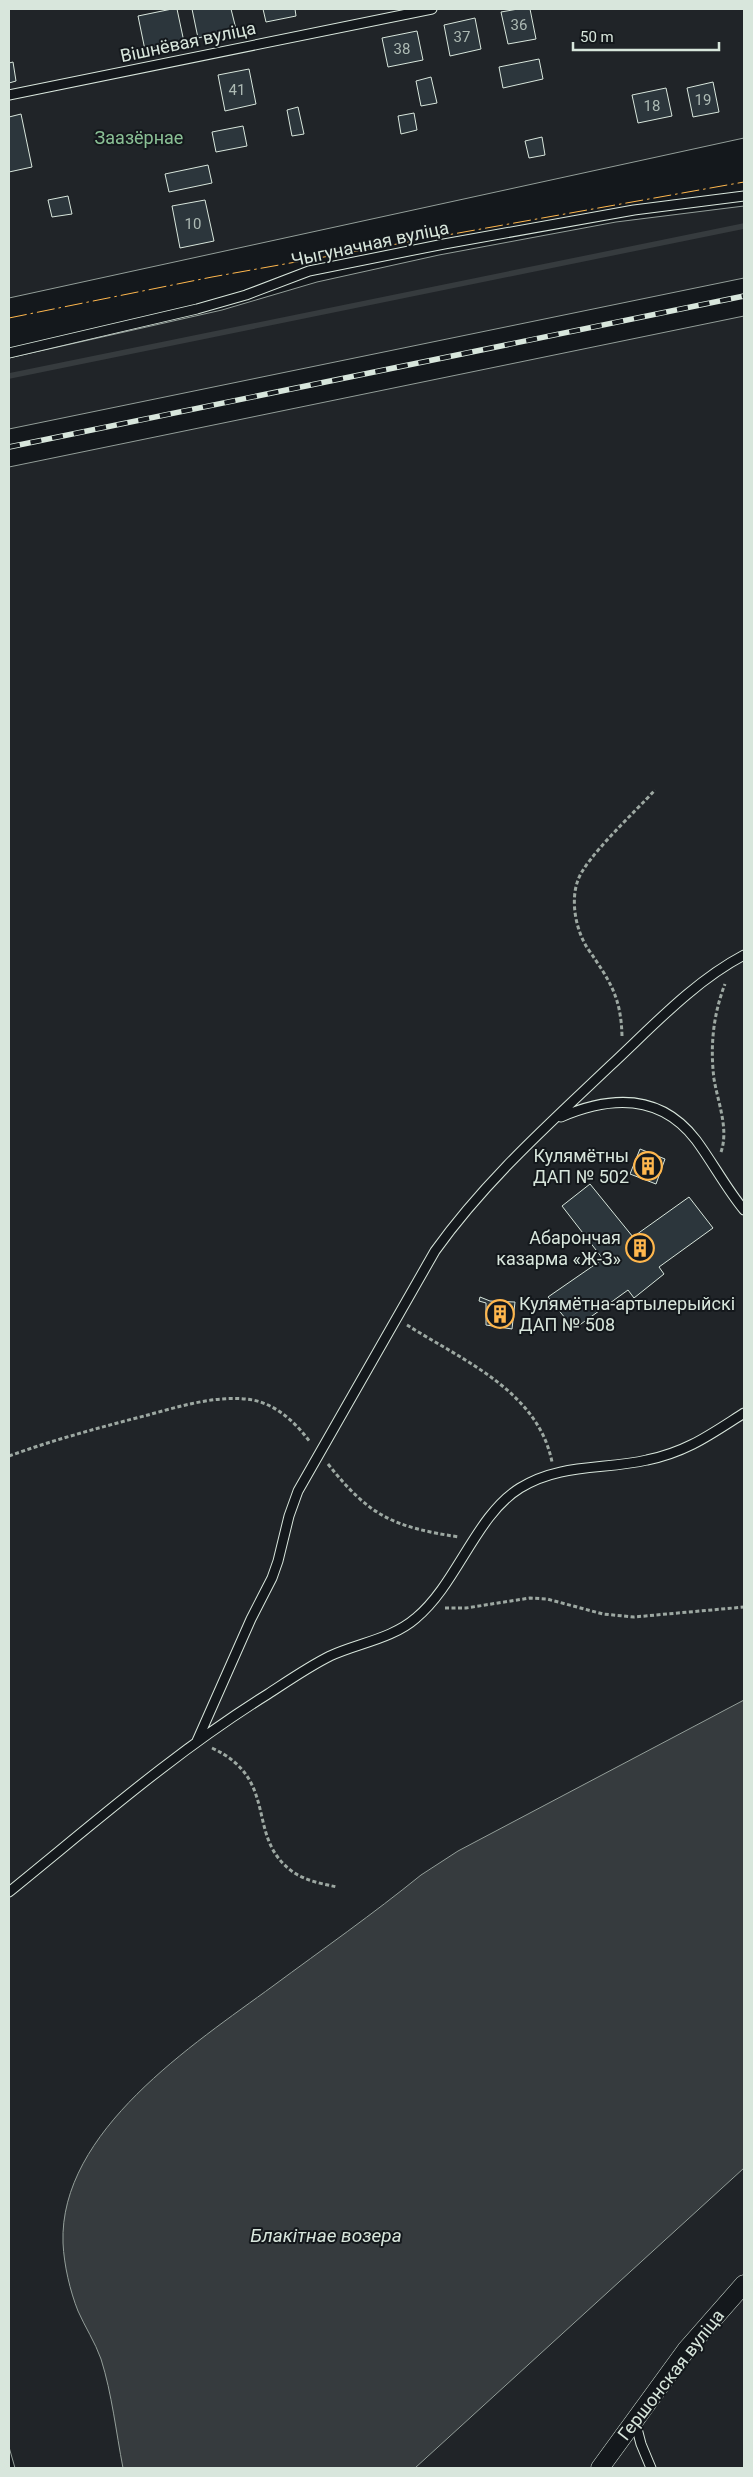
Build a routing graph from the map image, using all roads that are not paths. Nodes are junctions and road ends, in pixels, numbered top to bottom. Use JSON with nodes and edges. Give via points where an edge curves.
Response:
{"nodes":[{"id":1,"x":432,"y":9,"type":"edge"},
{"id":2,"x":9,"y":95,"type":"edge"},
{"id":3,"x":744,"y":196,"type":"edge"},
{"id":4,"x":9,"y":352,"type":"edge"},
{"id":5,"x":744,"y":955,"type":"edge"},
{"id":6,"x":554,"y":1120,"type":"junction"},
{"id":7,"x":744,"y":1210,"type":"edge"},
{"id":8,"x":744,"y":1413,"type":"edge"},
{"id":9,"x":197,"y":1741,"type":"junction"},
{"id":10,"x":9,"y":1892,"type":"edge"},
{"id":11,"x":744,"y":2284,"type":"edge"},
{"id":12,"x":635,"y":2421,"type":"junction"},
{"id":13,"x":600,"y":2468,"type":"edge"},
{"id":14,"x":651,"y":2468,"type":"edge"}],
"edges":[{"from":1,"to":2,"type":"lane","name":"Вішнёвая вуліца"},
{"from":3,"to":4,"type":"lane","name":"Чыгуначная вуліца","via":[[634,210],[308,271],[246,295],[197,309]]},
{"from":5,"to":6,"type":"lane","via":[[704,980],[675,1005]]},
{"from":6,"to":7,"type":"lane","via":[[582,1108],[608,1102],[654,1108],[676,1120],[695,1139]]},
{"from":6,"to":9,"type":"lane","via":[[460,1216],[396,1317],[298,1491],[272,1578]]},
{"from":8,"to":9,"type":"lane","via":[[696,1444],[674,1453],[647,1461],[554,1472],[517,1490],[493,1514],[429,1606],[399,1630],[330,1656]]},
{"from":9,"to":10,"type":"lane"},
{"from":11,"to":12,"type":"street","name":"Гершонская вуліца","via":[[686,2350]]},
{"from":12,"to":13,"type":"street","name":"Гершонская вуліца"},
{"from":12,"to":14,"type":"lane","via":[[640,2444]]}]}
